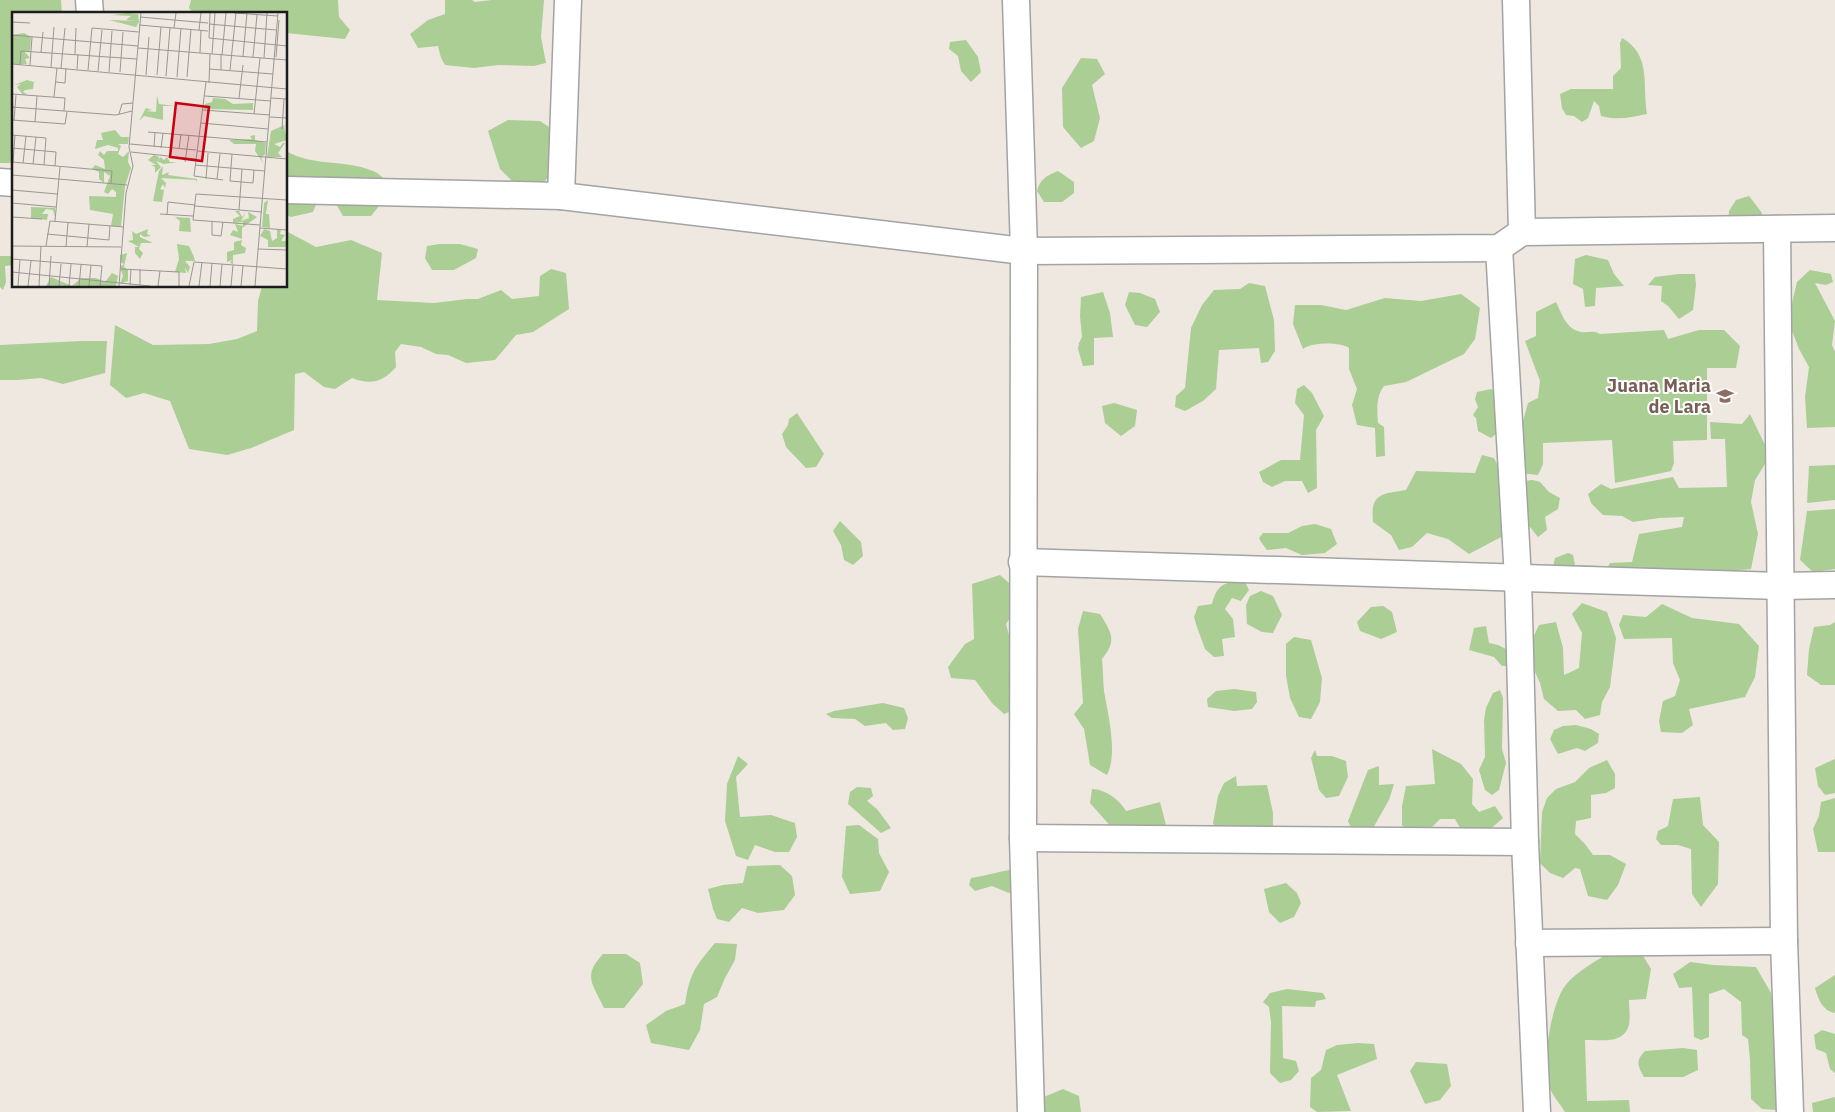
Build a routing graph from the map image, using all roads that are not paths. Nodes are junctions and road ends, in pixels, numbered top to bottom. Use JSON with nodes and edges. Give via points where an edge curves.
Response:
{"nodes":[{"id":1,"x":568,"y":0,"type":"edge"},
{"id":2,"x":1016,"y":0,"type":"edge"},
{"id":3,"x":1516,"y":0,"type":"edge"},
{"id":4,"x":288,"y":190,"type":"edge"},
{"id":5,"x":561,"y":196,"type":"junction"},
{"id":6,"x":1835,"y":228,"type":"edge"},
{"id":7,"x":1777,"y":229,"type":"junction"},
{"id":8,"x":1522,"y":232,"type":"junction"},
{"id":9,"x":1499,"y":248,"type":"junction"},
{"id":10,"x":1024,"y":251,"type":"junction"},
{"id":11,"x":1022,"y":562,"type":"junction"},
{"id":12,"x":1518,"y":578,"type":"junction"},
{"id":13,"x":1835,"y":585,"type":"edge"},
{"id":14,"x":1780,"y":586,"type":"junction"},
{"id":15,"x":1023,"y":838,"type":"junction"},
{"id":16,"x":1524,"y":842,"type":"junction"},
{"id":17,"x":1784,"y":941,"type":"junction"},
{"id":18,"x":1529,"y":943,"type":"junction"},
{"id":19,"x":1031,"y":1112,"type":"edge"},
{"id":20,"x":1537,"y":1112,"type":"edge"},
{"id":21,"x":1790,"y":1112,"type":"edge"}],
"edges":[{"from":1,"to":5,"type":"street"},
{"from":2,"to":10,"type":"street"},
{"from":3,"to":8,"type":"street"},
{"from":4,"to":5,"type":"street"},
{"from":5,"to":10,"type":"street"},
{"from":6,"to":7,"type":"street"},
{"from":7,"to":8,"type":"street"},
{"from":7,"to":14,"type":"street"},
{"from":8,"to":9,"type":"street"},
{"from":9,"to":10,"type":"street"},
{"from":9,"to":12,"type":"street"},
{"from":10,"to":11,"type":"street"},
{"from":11,"to":12,"type":"street"},
{"from":11,"to":15,"type":"street"},
{"from":12,"to":14,"type":"street"},
{"from":12,"to":16,"type":"street"},
{"from":13,"to":14,"type":"street"},
{"from":14,"to":17,"type":"street"},
{"from":15,"to":16,"type":"street"},
{"from":15,"to":19,"type":"street"},
{"from":16,"to":18,"type":"street"},
{"from":17,"to":18,"type":"street"},
{"from":17,"to":21,"type":"street"},
{"from":18,"to":20,"type":"street"}]}
